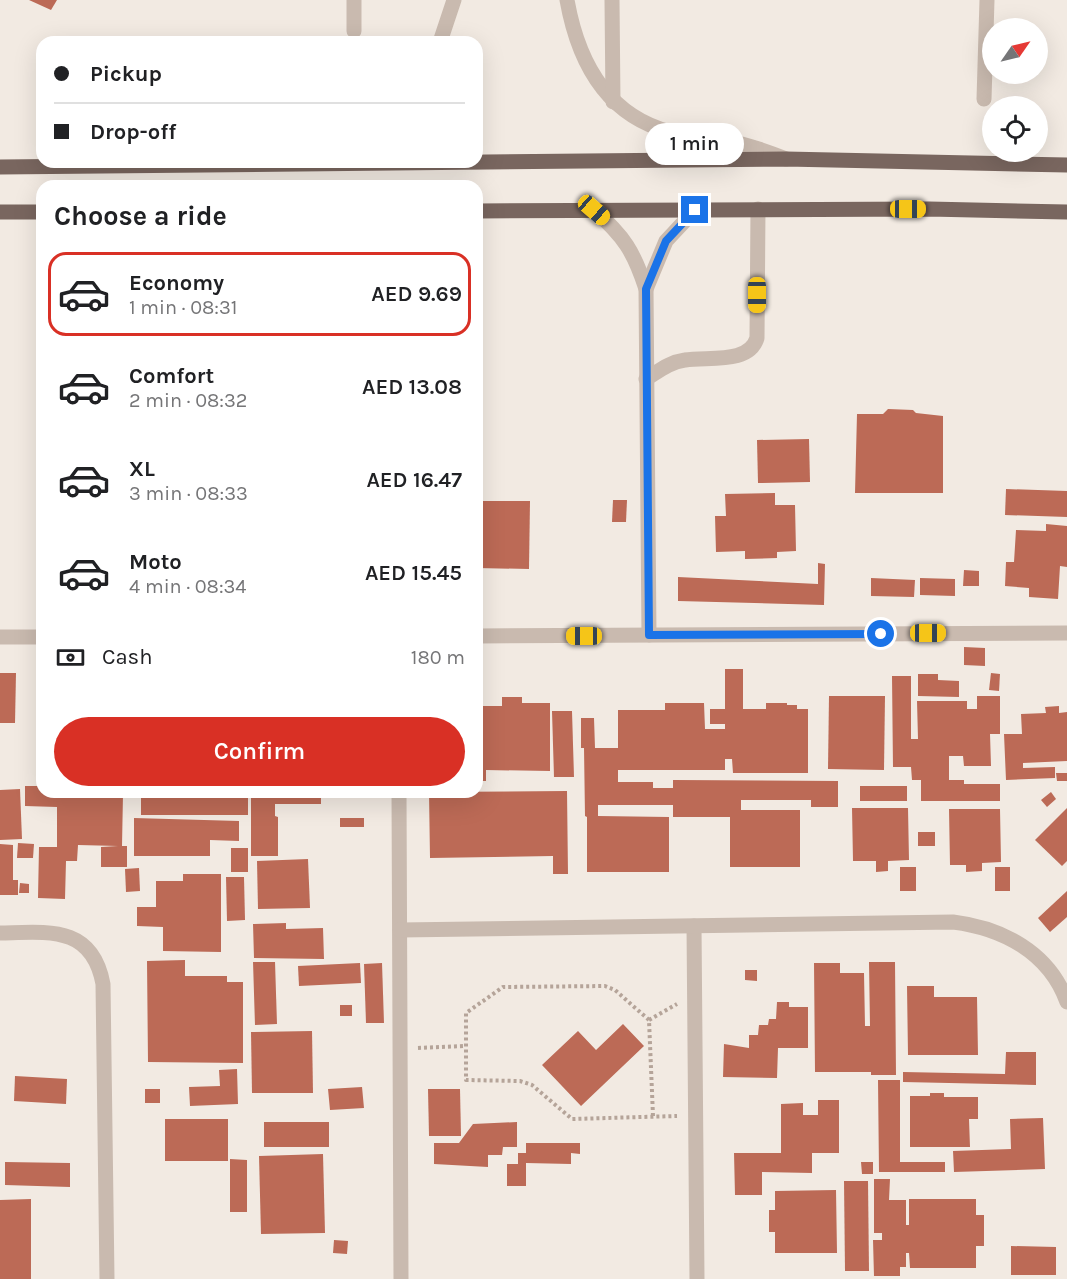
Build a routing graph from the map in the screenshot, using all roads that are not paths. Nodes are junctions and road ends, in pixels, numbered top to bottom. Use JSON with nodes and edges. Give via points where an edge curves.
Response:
{"nodes":[{"id":1,"x":354,"y":0,"type":"edge"},
{"id":2,"x":454,"y":0,"type":"edge"},
{"id":3,"x":567,"y":0,"type":"edge"},
{"id":4,"x":612,"y":0,"type":"edge"},
{"id":5,"x":987,"y":0,"type":"edge"},
{"id":6,"x":354,"y":31,"type":"dead end"},
{"id":7,"x":442,"y":36,"type":"edge"},
{"id":8,"x":984,"y":96,"type":"edge"},
{"id":9,"x":613,"y":102,"type":"junction"},
{"id":10,"x":786,"y":159,"type":"junction"},
{"id":11,"x":483,"y":162,"type":"edge"},
{"id":12,"x":1067,"y":165,"type":"edge"},
{"id":13,"x":36,"y":167,"type":"edge"},
{"id":14,"x":0,"y":168,"type":"edge"},
{"id":15,"x":758,"y":209,"type":"junction"},
{"id":16,"x":594,"y":210,"type":"junction"},
{"id":17,"x":695,"y":210,"type":"junction"},
{"id":18,"x":1063,"y":210,"type":"edge"},
{"id":19,"x":483,"y":211,"type":"edge"},
{"id":20,"x":0,"y":212,"type":"edge"},
{"id":21,"x":36,"y":212,"type":"edge"},
{"id":22,"x":646,"y":289,"type":"junction"},
{"id":23,"x":646,"y":379,"type":"junction"},
{"id":24,"x":1067,"y":633,"type":"edge"},
{"id":25,"x":649,"y":635,"type":"junction"},
{"id":26,"x":483,"y":636,"type":"edge"},
{"id":27,"x":0,"y":637,"type":"edge"},
{"id":28,"x":36,"y":637,"type":"edge"},
{"id":29,"x":399,"y":798,"type":"edge"},
{"id":30,"x":694,"y":926,"type":"junction"},
{"id":31,"x":400,"y":930,"type":"junction"},
{"id":32,"x":0,"y":933,"type":"edge"},
{"id":33,"x":1067,"y":1002,"type":"edge"},
{"id":34,"x":107,"y":1279,"type":"edge"},
{"id":35,"x":401,"y":1279,"type":"edge"},
{"id":36,"x":697,"y":1279,"type":"edge"}],
"edges":[{"from":1,"to":6,"type":"street"},
{"from":2,"to":7,"type":"street"},
{"from":3,"to":9,"type":"street","via":[[582,55],[600,88]]},
{"from":4,"to":9,"type":"street"},
{"from":5,"to":8,"type":"street"},
{"from":9,"to":10,"type":"street","via":[[657,128],[727,140]]},
{"from":10,"to":11,"type":"main road"},
{"from":10,"to":12,"type":"main road"},
{"from":13,"to":14,"type":"main road"},
{"from":15,"to":17,"type":"main road"},
{"from":15,"to":18,"type":"main road"},
{"from":15,"to":23,"type":"street","via":[[757,338],[752,349],[741,355],[678,362]]},
{"from":16,"to":17,"type":"main road"},
{"from":16,"to":19,"type":"main road"},
{"from":16,"to":22,"type":"street","via":[[630,247]]},
{"from":17,"to":22,"type":"street","via":[[666,241]]},
{"from":20,"to":21,"type":"main road"},
{"from":22,"to":23,"type":"street"},
{"from":23,"to":25,"type":"street"},
{"from":24,"to":25,"type":"street"},
{"from":25,"to":26,"type":"street"},
{"from":27,"to":28,"type":"street"},
{"from":29,"to":31,"type":"street"},
{"from":30,"to":31,"type":"street"},
{"from":30,"to":33,"type":"street","via":[[952,922],[976,925],[1018,942],[1037,957]]},
{"from":30,"to":36,"type":"street"},
{"from":31,"to":35,"type":"street"},
{"from":32,"to":34,"type":"street","via":[[63,933],[86,947],[101,970]]}]}
